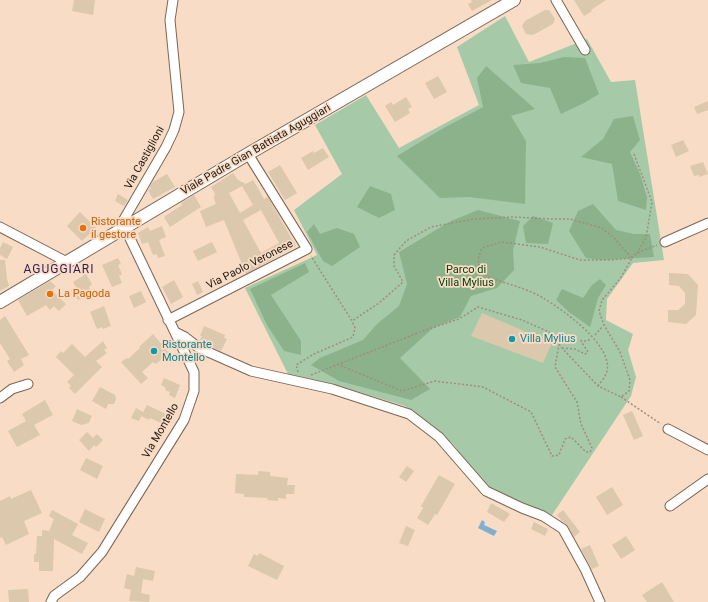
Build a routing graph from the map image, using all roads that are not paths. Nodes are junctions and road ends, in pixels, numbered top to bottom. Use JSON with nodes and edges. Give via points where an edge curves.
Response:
{"nodes":[{"id":1,"x":173,"y":0,"type":"edge"},
{"id":2,"x":514,"y":0,"type":"edge"},
{"id":3,"x":556,"y":0,"type":"edge"},
{"id":4,"x":585,"y":50,"type":"dead end"},
{"id":5,"x":248,"y":154,"type":"junction"},
{"id":6,"x":708,"y":223,"type":"edge"},
{"id":7,"x":0,"y":227,"type":"edge"},
{"id":8,"x":125,"y":228,"type":"junction"},
{"id":9,"x":664,"y":242,"type":"road end"},
{"id":10,"x":67,"y":262,"type":"junction"},
{"id":11,"x":1,"y":301,"type":"edge"},
{"id":12,"x":168,"y":320,"type":"junction"},
{"id":13,"x":174,"y":332,"type":"junction"},
{"id":14,"x":28,"y":384,"type":"dead end"},
{"id":15,"x":0,"y":398,"type":"edge"},
{"id":16,"x":668,"y":429,"type":"road end"},
{"id":17,"x":708,"y":450,"type":"edge"},
{"id":18,"x":708,"y":479,"type":"edge"},
{"id":19,"x":670,"y":506,"type":"dead end"},
{"id":20,"x":51,"y":602,"type":"edge"},
{"id":21,"x":600,"y":602,"type":"edge"}],
"edges":[{"from":1,"to":8,"type":"street","name":"Via Castiglioni","via":[[170,20],[179,112],[166,147],[123,220]]},
{"from":2,"to":5,"type":"main road","name":"Viale Padre Gian Battista Aguggiari"},
{"from":3,"to":4,"type":"street"},
{"from":5,"to":8,"type":"main road","name":"Viale Padre Gian Battista Aguggiari"},
{"from":5,"to":12,"type":"street","name":"Via Paolo Veronese","via":[[307,249]]},
{"from":6,"to":9,"type":"street"},
{"from":7,"to":10,"type":"street"},
{"from":8,"to":10,"type":"main road","name":"Viale Padre Gian Battista Aguggiari"},
{"from":8,"to":12,"type":"street","name":"Via Montello"},
{"from":10,"to":11,"type":"main road","name":"Viale Padre Gian Battista Aguggiari"},
{"from":12,"to":13,"type":"street","name":"Via Montello"},
{"from":13,"to":20,"type":"street","name":"Via Montello","via":[[194,372],[194,391],[184,420],[102,552],[80,577],[54,596]]},
{"from":13,"to":21,"type":"street","via":[[199,348],[251,371],[332,389],[409,414],[439,437],[486,491],[544,516],[563,529]]},
{"from":14,"to":15,"type":"street","via":[[12,389]]},
{"from":16,"to":17,"type":"street"},
{"from":18,"to":19,"type":"street"}]}
